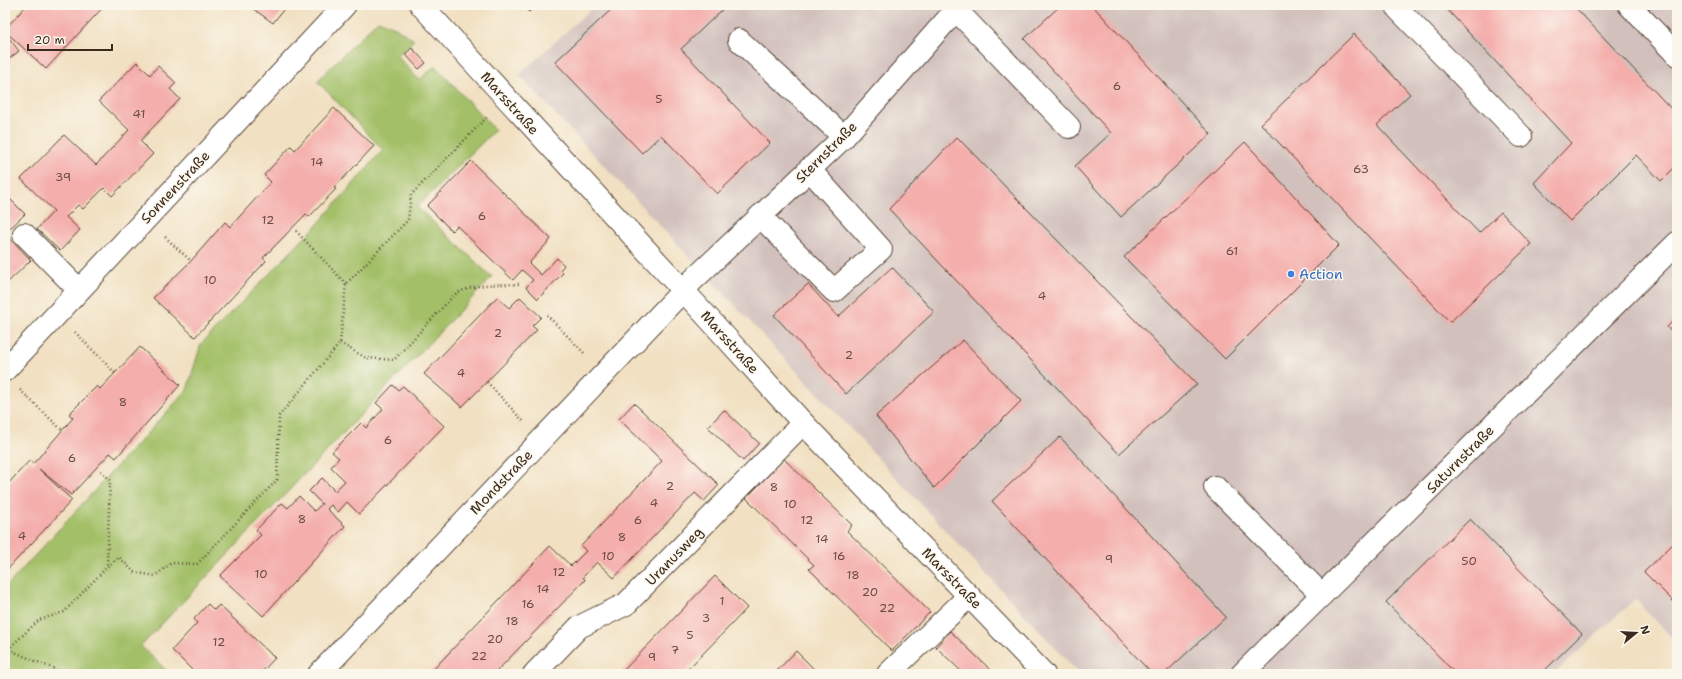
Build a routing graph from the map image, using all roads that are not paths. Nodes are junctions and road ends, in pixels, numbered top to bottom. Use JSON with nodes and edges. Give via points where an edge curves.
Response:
{"nodes":[{"id":1,"x":345,"y":5,"type":"edge"},
{"id":2,"x":421,"y":5,"type":"edge"},
{"id":3,"x":1401,"y":5,"type":"edge"},
{"id":4,"x":1629,"y":5,"type":"edge"},
{"id":5,"x":958,"y":7,"type":"edge"},
{"id":6,"x":739,"y":40,"type":"dead end"},
{"id":7,"x":1677,"y":55,"type":"edge"},
{"id":8,"x":1069,"y":127,"type":"dead end"},
{"id":9,"x":1521,"y":136,"type":"dead end"},
{"id":10,"x":844,"y":137,"type":"junction"},
{"id":11,"x":809,"y":169,"type":"junction"},
{"id":12,"x":760,"y":216,"type":"junction"},
{"id":13,"x":24,"y":234,"type":"dead end"},
{"id":14,"x":1677,"y":243,"type":"edge"},
{"id":15,"x":79,"y":290,"type":"junction"},
{"id":16,"x":684,"y":290,"type":"junction"},
{"id":17,"x":11,"y":378,"type":"edge"},
{"id":18,"x":803,"y":423,"type":"junction"},
{"id":19,"x":1215,"y":487,"type":"dead end"},
{"id":20,"x":1322,"y":595,"type":"junction"},
{"id":21,"x":969,"y":596,"type":"junction"},
{"id":22,"x":319,"y":674,"type":"edge"},
{"id":23,"x":534,"y":674,"type":"edge"},
{"id":24,"x":888,"y":674,"type":"edge"},
{"id":25,"x":1044,"y":674,"type":"edge"},
{"id":26,"x":1242,"y":674,"type":"edge"}],
"edges":[{"from":1,"to":15,"type":"street","name":"Sonnenstraße"},
{"from":2,"to":16,"type":"street","name":"Marsstraße"},
{"from":3,"to":9,"type":"street","via":[[1398,9]]},
{"from":4,"to":7,"type":"street"},
{"from":5,"to":8,"type":"street"},
{"from":5,"to":10,"type":"street","name":"Sternstraße"},
{"from":6,"to":10,"type":"street"},
{"from":10,"to":11,"type":"street","name":"Sternstraße"},
{"from":11,"to":12,"type":"street","name":"Sternstraße"},
{"from":11,"to":12,"type":"street","via":[[880,249],[834,291]]},
{"from":12,"to":16,"type":"street","name":"Sternstraße"},
{"from":13,"to":15,"type":"street"},
{"from":14,"to":20,"type":"street","name":"Saturnstraße"},
{"from":15,"to":17,"type":"street","name":"Sonnenstraße"},
{"from":16,"to":18,"type":"street","name":"Marsstraße"},
{"from":16,"to":22,"type":"street","name":"Mondstraße"},
{"from":18,"to":21,"type":"street","name":"Marsstraße"},
{"from":18,"to":23,"type":"street","name":"Uranusweg","via":[[626,604],[579,628]]},
{"from":19,"to":20,"type":"street"},
{"from":20,"to":26,"type":"street","name":"Saturnstraße"},
{"from":21,"to":24,"type":"street"},
{"from":21,"to":25,"type":"street","name":"Marsstraße"}]}
